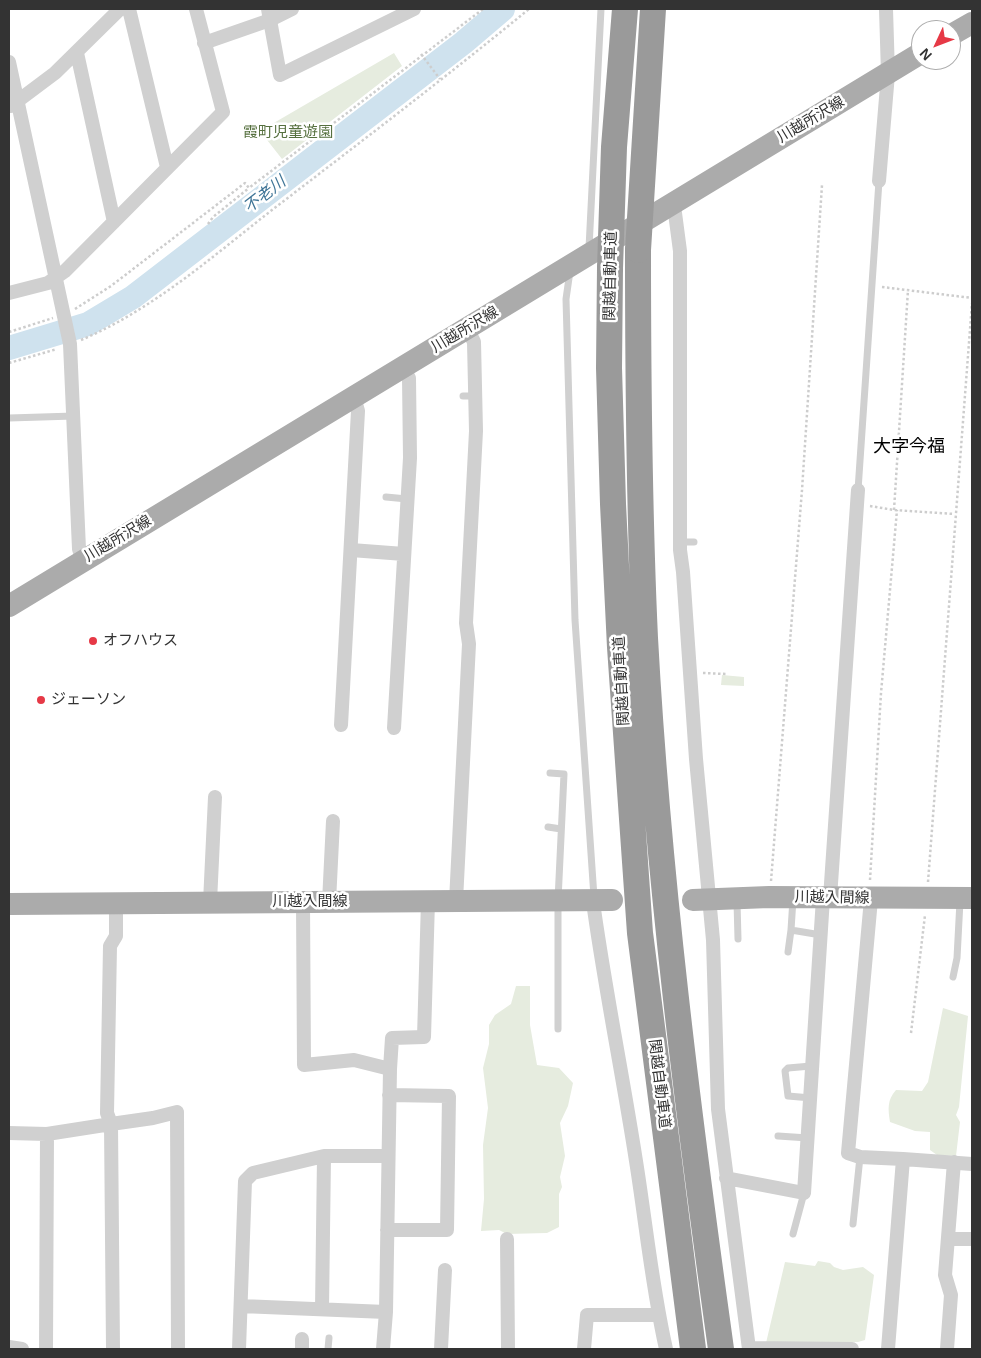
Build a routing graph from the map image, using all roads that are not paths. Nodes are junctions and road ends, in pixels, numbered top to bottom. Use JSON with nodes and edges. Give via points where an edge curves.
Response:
{"nodes":[{"id":1,"x":120,"y":9,"type":"edge"},
{"id":2,"x":130,"y":9,"type":"edge"},
{"id":3,"x":196,"y":9,"type":"edge"},
{"id":4,"x":292,"y":9,"type":"edge"},
{"id":5,"x":414,"y":9,"type":"edge"},
{"id":6,"x":601,"y":9,"type":"edge"},
{"id":7,"x":625,"y":9,"type":"edge"},
{"id":8,"x":652,"y":9,"type":"edge"},
{"id":9,"x":886,"y":9,"type":"edge"},
{"id":10,"x":269,"y":14,"type":"edge"},
{"id":11,"x":972,"y":22,"type":"edge"},
{"id":12,"x":961,"y":29,"type":"edge"},
{"id":13,"x":204,"y":43,"type":"junction"},
{"id":14,"x":77,"y":53,"type":"junction"},
{"id":15,"x":911,"y":59,"type":"edge"},
{"id":16,"x":9,"y":62,"type":"edge"},
{"id":17,"x":888,"y":74,"type":"junction"},
{"id":18,"x":13,"y":105,"type":"edge"},
{"id":19,"x":167,"y":167,"type":"junction"},
{"id":20,"x":879,"y":181,"type":"joint"},
{"id":21,"x":671,"y":205,"type":"junction"},
{"id":22,"x":114,"y":222,"type":"junction"},
{"id":23,"x":590,"y":263,"type":"junction"},
{"id":24,"x":56,"y":278,"type":"junction"},
{"id":25,"x":9,"y":293,"type":"edge"},
{"id":26,"x":468,"y":328,"type":"junction"},
{"id":27,"x":403,"y":368,"type":"junction"},
{"id":28,"x":354,"y":397,"type":"junction"},
{"id":29,"x":74,"y":416,"type":"junction"},
{"id":30,"x":9,"y":418,"type":"edge"},
{"id":31,"x":857,"y":496,"type":"joint"},
{"id":32,"x":386,"y":497,"type":"dead end"},
{"id":33,"x":407,"y":499,"type":"junction"},
{"id":34,"x":679,"y":542,"type":"junction"},
{"id":35,"x":694,"y":542,"type":"dead end"},
{"id":36,"x":351,"y":550,"type":"junction"},
{"id":37,"x":404,"y":554,"type":"junction"},
{"id":38,"x":83,"y":560,"type":"junction"},
{"id":39,"x":9,"y":606,"type":"edge"},
{"id":40,"x":341,"y":725,"type":"dead end"},
{"id":41,"x":394,"y":728,"type":"dead end"},
{"id":42,"x":550,"y":773,"type":"dead end"},
{"id":43,"x":214,"y":798,"type":"dead end"},
{"id":44,"x":333,"y":821,"type":"dead end"},
{"id":45,"x":548,"y":827,"type":"dead end"},
{"id":46,"x":562,"y":829,"type":"junction"},
{"id":47,"x":737,"y":898,"type":"junction"},
{"id":48,"x":793,"y":898,"type":"junction"},
{"id":49,"x":827,"y":898,"type":"junction"},
{"id":50,"x":966,"y":898,"type":"edge"},
{"id":51,"x":603,"y":899,"type":"junction"},
{"id":52,"x":870,"y":899,"type":"junction"},
{"id":53,"x":558,"y":900,"type":"junction"},
{"id":54,"x":701,"y":900,"type":"junction"},
{"id":55,"x":428,"y":901,"type":"junction"},
{"id":56,"x":456,"y":901,"type":"junction"},
{"id":57,"x":210,"y":902,"type":"junction"},
{"id":58,"x":303,"y":902,"type":"junction"},
{"id":59,"x":329,"y":902,"type":"junction"},
{"id":60,"x":116,"y":903,"type":"junction"},
{"id":61,"x":9,"y":904,"type":"edge"},
{"id":62,"x":791,"y":930,"type":"junction"},
{"id":63,"x":821,"y":934,"type":"junction"},
{"id":64,"x":738,"y":939,"type":"dead end"},
{"id":65,"x":788,"y":952,"type":"dead end"},
{"id":66,"x":953,"y":977,"type":"dead end"},
{"id":67,"x":558,"y":1029,"type":"dead end"},
{"id":68,"x":811,"y":1066,"type":"junction"},
{"id":69,"x":390,"y":1069,"type":"junction"},
{"id":70,"x":389,"y":1095,"type":"junction"},
{"id":71,"x":810,"y":1098,"type":"junction"},
{"id":72,"x":110,"y":1124,"type":"junction"},
{"id":73,"x":9,"y":1133,"type":"edge"},
{"id":74,"x":46,"y":1134,"type":"junction"},
{"id":75,"x":778,"y":1136,"type":"dead end"},
{"id":76,"x":808,"y":1138,"type":"junction"},
{"id":77,"x":324,"y":1156,"type":"junction"},
{"id":78,"x":388,"y":1156,"type":"junction"},
{"id":79,"x":860,"y":1157,"type":"junction"},
{"id":80,"x":902,"y":1159,"type":"junction"},
{"id":81,"x":954,"y":1162,"type":"junction"},
{"id":82,"x":972,"y":1164,"type":"edge"},
{"id":83,"x":726,"y":1178,"type":"junction"},
{"id":84,"x":804,"y":1194,"type":"junction"},
{"id":85,"x":853,"y":1224,"type":"dead end"},
{"id":86,"x":387,"y":1230,"type":"junction"},
{"id":87,"x":793,"y":1234,"type":"dead end"},
{"id":88,"x":507,"y":1239,"type":"dead end"},
{"id":89,"x":949,"y":1239,"type":"junction"},
{"id":90,"x":972,"y":1239,"type":"edge"},
{"id":91,"x":445,"y":1270,"type":"dead end"},
{"id":92,"x":241,"y":1306,"type":"junction"},
{"id":93,"x":322,"y":1309,"type":"junction"},
{"id":94,"x":386,"y":1312,"type":"junction"},
{"id":95,"x":658,"y":1315,"type":"junction"},
{"id":96,"x":329,"y":1338,"type":"dead end"},
{"id":97,"x":9,"y":1347,"type":"edge"},
{"id":98,"x":22,"y":1349,"type":"edge"},
{"id":99,"x":46,"y":1349,"type":"edge"},
{"id":100,"x":113,"y":1349,"type":"edge"},
{"id":101,"x":178,"y":1349,"type":"edge"},
{"id":102,"x":239,"y":1349,"type":"edge"},
{"id":103,"x":328,"y":1349,"type":"edge"},
{"id":104,"x":383,"y":1349,"type":"edge"},
{"id":105,"x":441,"y":1349,"type":"edge"},
{"id":106,"x":508,"y":1349,"type":"edge"},
{"id":107,"x":584,"y":1349,"type":"edge"},
{"id":108,"x":666,"y":1349,"type":"edge"},
{"id":109,"x":693,"y":1349,"type":"edge"},
{"id":110,"x":721,"y":1349,"type":"edge"},
{"id":111,"x":749,"y":1349,"type":"edge"},
{"id":112,"x":852,"y":1349,"type":"edge"},
{"id":113,"x":888,"y":1349,"type":"edge"},
{"id":114,"x":947,"y":1349,"type":"edge"}],
"edges":[{"from":1,"to":14,"type":"street"},
{"from":2,"to":19,"type":"street"},
{"from":3,"to":13,"type":"street"},
{"from":4,"to":10,"type":"street"},
{"from":5,"to":10,"type":"street","via":[[280,75]]},
{"from":6,"to":23,"type":"lane"},
{"from":7,"to":23,"type":"highway","name":"関越自動車道","bridge":true,"via":[[614,147]]},
{"from":8,"to":110,"type":"highway","name":"関越自動車道","bridge":true,"via":[[638,250],[638,356],[648,666],[670,936],[692,1145]]},
{"from":9,"to":17,"type":"street"},
{"from":10,"to":13,"type":"street"},
{"from":11,"to":12,"type":"main road"},
{"from":13,"to":19,"type":"street","via":[[223,112]]},
{"from":14,"to":18,"type":"street"},
{"from":14,"to":22,"type":"street"},
{"from":15,"to":17,"type":"main road","name":"川越所沢線"},
{"from":16,"to":18,"type":"street"},
{"from":17,"to":20,"type":"street"},
{"from":17,"to":21,"type":"main road","name":"川越所沢線"},
{"from":18,"to":24,"type":"street"},
{"from":19,"to":22,"type":"street"},
{"from":20,"to":31,"type":"lane"},
{"from":21,"to":23,"type":"main road","name":"川越所沢線"},
{"from":21,"to":34,"type":"street","via":[[680,251]]},
{"from":22,"to":24,"type":"street"},
{"from":23,"to":26,"type":"main road","name":"川越所沢線"},
{"from":23,"to":51,"type":"lane","via":[[567,318],[575,620]]},
{"from":23,"to":109,"type":"highway","name":"関越自動車道","via":[[609,368],[621,657],[639,924]]},
{"from":24,"to":25,"type":"street"},
{"from":24,"to":29,"type":"street","via":[[70,342]]},
{"from":26,"to":27,"type":"main road","name":"川越所沢線"},
{"from":26,"to":56,"type":"street","via":[[474,342],[469,396],[464,600],[469,644]]},
{"from":27,"to":28,"type":"main road","name":"川越所沢線"},
{"from":27,"to":33,"type":"street","via":[[409,378]]},
{"from":28,"to":36,"type":"street","via":[[358,411]]},
{"from":28,"to":38,"type":"main road","name":"川越所沢線"},
{"from":29,"to":30,"type":"lane"},
{"from":29,"to":38,"type":"street","via":[[79,549]]},
{"from":31,"to":49,"type":"street"},
{"from":32,"to":33,"type":"lane"},
{"from":33,"to":37,"type":"street"},
{"from":34,"to":35,"type":"lane"},
{"from":34,"to":54,"type":"street","via":[[690,672]]},
{"from":36,"to":37,"type":"street"},
{"from":36,"to":40,"type":"street"},
{"from":37,"to":41,"type":"street"},
{"from":38,"to":39,"type":"main road","name":"川越所沢線"},
{"from":42,"to":46,"type":"lane","via":[[564,774]]},
{"from":43,"to":57,"type":"street"},
{"from":44,"to":59,"type":"street"},
{"from":45,"to":46,"type":"lane"},
{"from":46,"to":53,"type":"lane"},
{"from":47,"to":48,"type":"main road","name":"川越入間線"},
{"from":47,"to":54,"type":"main road","name":"川越入間線"},
{"from":47,"to":64,"type":"lane"},
{"from":48,"to":49,"type":"main road","name":"川越入間線"},
{"from":48,"to":62,"type":"lane"},
{"from":49,"to":52,"type":"main road","name":"川越入間線"},
{"from":49,"to":63,"type":"street"},
{"from":50,"to":52,"type":"main road","name":"川越入間線"},
{"from":50,"to":66,"type":"lane"},
{"from":51,"to":53,"type":"main road","name":"川越入間線"},
{"from":51,"to":95,"type":"street","via":[[594,910],[610,1018],[629,1113]]},
{"from":52,"to":79,"type":"street","via":[[848,1153]]},
{"from":53,"to":56,"type":"main road","name":"川越入間線"},
{"from":53,"to":67,"type":"lane"},
{"from":54,"to":83,"type":"street","via":[[714,949],[718,1109]]},
{"from":55,"to":56,"type":"main road","name":"川越入間線"},
{"from":55,"to":59,"type":"main road","name":"川越入間線"},
{"from":55,"to":69,"type":"street","via":[[424,1037],[392,1038]]},
{"from":57,"to":58,"type":"main road","name":"川越入間線"},
{"from":57,"to":60,"type":"main road","name":"川越入間線"},
{"from":58,"to":59,"type":"main road","name":"川越入間線"},
{"from":58,"to":69,"type":"street","via":[[304,1064],[354,1060]]},
{"from":60,"to":61,"type":"main road","name":"川越入間線"},
{"from":60,"to":72,"type":"street","via":[[116,936],[110,946],[107,1113]]},
{"from":62,"to":63,"type":"lane"},
{"from":62,"to":65,"type":"lane"},
{"from":63,"to":68,"type":"street"},
{"from":68,"to":71,"type":"street"},
{"from":68,"to":71,"type":"lane","via":[[785,1071],[788,1096]]},
{"from":69,"to":70,"type":"street"},
{"from":70,"to":78,"type":"street"},
{"from":70,"to":86,"type":"street","via":[[449,1096],[447,1230]]},
{"from":71,"to":76,"type":"street"},
{"from":72,"to":74,"type":"street"},
{"from":72,"to":100,"type":"street"},
{"from":72,"to":101,"type":"street","via":[[177,1112]]},
{"from":73,"to":74,"type":"street"},
{"from":74,"to":99,"type":"street"},
{"from":75,"to":76,"type":"lane"},
{"from":76,"to":84,"type":"street"},
{"from":77,"to":78,"type":"street"},
{"from":77,"to":92,"type":"street","via":[[247,1177]]},
{"from":77,"to":93,"type":"street"},
{"from":78,"to":86,"type":"street"},
{"from":79,"to":80,"type":"street"},
{"from":79,"to":85,"type":"lane"},
{"from":80,"to":81,"type":"street"},
{"from":80,"to":113,"type":"street"},
{"from":81,"to":82,"type":"street"},
{"from":81,"to":89,"type":"street"},
{"from":83,"to":84,"type":"street"},
{"from":83,"to":111,"type":"street"},
{"from":84,"to":87,"type":"lane"},
{"from":86,"to":94,"type":"street"},
{"from":88,"to":106,"type":"street"},
{"from":89,"to":90,"type":"street"},
{"from":89,"to":114,"type":"street","via":[[945,1275],[951,1294]]},
{"from":91,"to":105,"type":"street"},
{"from":92,"to":93,"type":"street"},
{"from":92,"to":102,"type":"street"},
{"from":93,"to":94,"type":"street"},
{"from":94,"to":104,"type":"street"},
{"from":95,"to":107,"type":"street","via":[[587,1315]]},
{"from":95,"to":108,"type":"street"},
{"from":96,"to":103,"type":"lane"},
{"from":97,"to":98,"type":"street"},
{"from":111,"to":112,"type":"street"}]}
